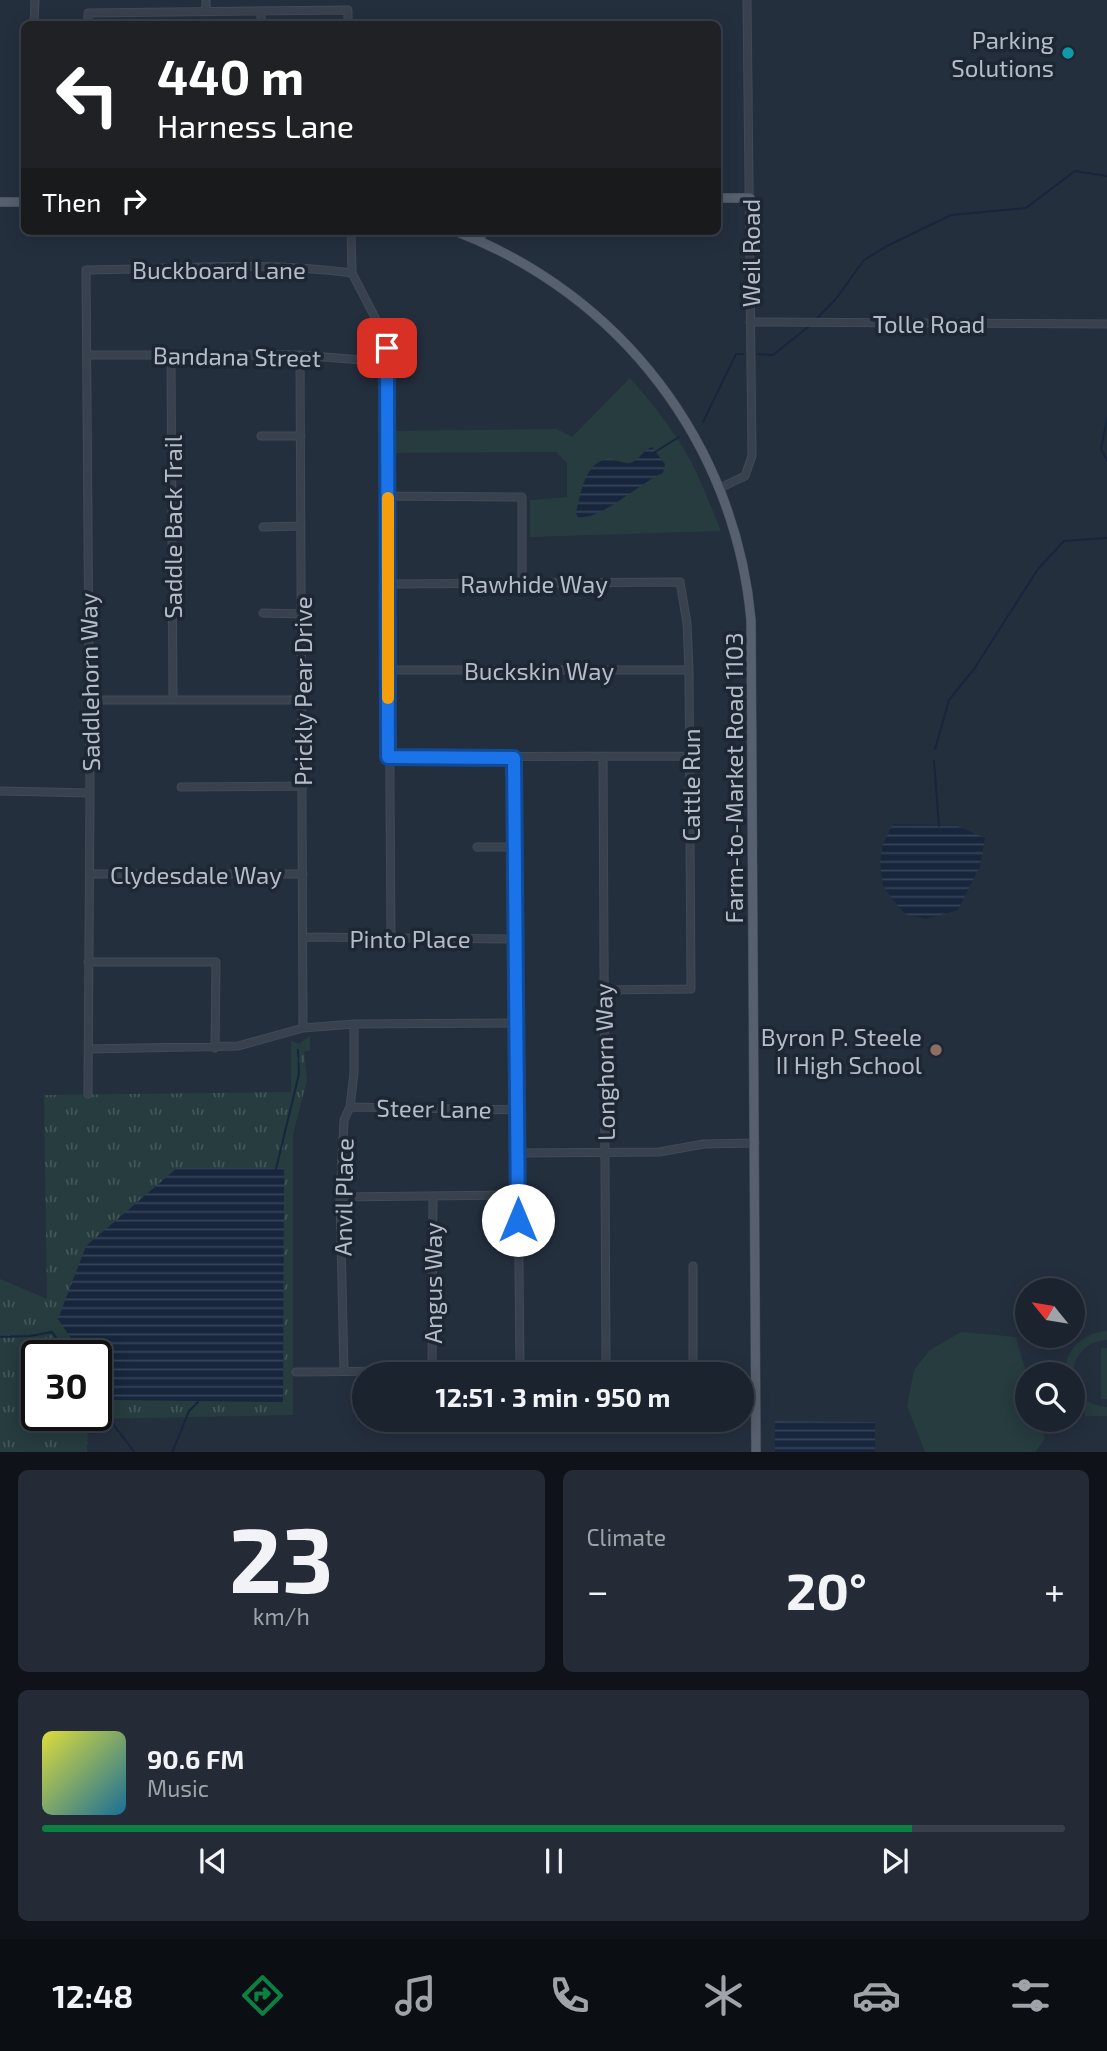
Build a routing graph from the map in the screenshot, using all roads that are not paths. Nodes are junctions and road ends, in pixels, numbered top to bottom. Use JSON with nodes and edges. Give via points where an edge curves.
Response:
{"nodes":[{"id":1,"x":35,"y":0,"type":"edge"},
{"id":2,"x":206,"y":0,"type":"edge"},
{"id":3,"x":747,"y":0,"type":"edge"},
{"id":4,"x":261,"y":10,"type":"junction"},
{"id":5,"x":206,"y":11,"type":"junction"},
{"id":6,"x":34,"y":21,"type":"edge"},
{"id":7,"x":88,"y":21,"type":"edge"},
{"id":8,"x":261,"y":21,"type":"edge"},
{"id":9,"x":348,"y":21,"type":"edge"},
{"id":10,"x":721,"y":198,"type":"edge"},
{"id":11,"x":750,"y":198,"type":"junction"},
{"id":12,"x":0,"y":202,"type":"edge"},
{"id":13,"x":21,"y":202,"type":"edge"},
{"id":14,"x":351,"y":235,"type":"edge"},
{"id":15,"x":465,"y":235,"type":"edge"},
{"id":16,"x":481,"y":235,"type":"edge"},
{"id":17,"x":479,"y":241,"type":"junction"},
{"id":18,"x":86,"y":270,"type":"joint"},
{"id":19,"x":352,"y":273,"type":"junction"},
{"id":20,"x":750,"y":321,"type":"junction"},
{"id":21,"x":1107,"y":324,"type":"edge"},
{"id":22,"x":87,"y":355,"type":"junction"},
{"id":23,"x":300,"y":355,"type":"junction"},
{"id":24,"x":171,"y":356,"type":"junction"},
{"id":25,"x":387,"y":362,"type":"junction"},
{"id":26,"x":261,"y":436,"type":"dead end"},
{"id":27,"x":301,"y":436,"type":"junction"},
{"id":28,"x":720,"y":488,"type":"junction"},
{"id":29,"x":388,"y":496,"type":"junction"},
{"id":30,"x":301,"y":526,"type":"junction"},
{"id":31,"x":263,"y":527,"type":"dead end"},
{"id":32,"x":680,"y":582,"type":"joint"},
{"id":33,"x":522,"y":583,"type":"junction"},
{"id":34,"x":388,"y":584,"type":"junction"},
{"id":35,"x":263,"y":613,"type":"dead end"},
{"id":36,"x":302,"y":614,"type":"junction"},
{"id":37,"x":388,"y":670,"type":"junction"},
{"id":38,"x":689,"y":670,"type":"junction"},
{"id":39,"x":173,"y":699,"type":"junction"},
{"id":40,"x":88,"y":700,"type":"junction"},
{"id":41,"x":302,"y":700,"type":"junction"},
{"id":42,"x":603,"y":756,"type":"junction"},
{"id":43,"x":689,"y":756,"type":"junction"},
{"id":44,"x":388,"y":757,"type":"junction"},
{"id":45,"x":514,"y":758,"type":"junction"},
{"id":46,"x":303,"y":786,"type":"junction"},
{"id":47,"x":181,"y":788,"type":"dead end"},
{"id":48,"x":0,"y":791,"type":"edge"},
{"id":49,"x":90,"y":793,"type":"junction"},
{"id":50,"x":477,"y":847,"type":"dead end"},
{"id":51,"x":515,"y":847,"type":"junction"},
{"id":52,"x":90,"y":874,"type":"junction"},
{"id":53,"x":303,"y":874,"type":"junction"},
{"id":54,"x":304,"y":937,"type":"junction"},
{"id":55,"x":391,"y":938,"type":"junction"},
{"id":56,"x":516,"y":939,"type":"junction"},
{"id":57,"x":88,"y":962,"type":"junction"},
{"id":58,"x":603,"y":990,"type":"junction"},
{"id":59,"x":517,"y":1023,"type":"junction"},
{"id":60,"x":354,"y":1024,"type":"junction"},
{"id":61,"x":303,"y":1028,"type":"junction"},
{"id":62,"x":215,"y":1048,"type":"junction"},
{"id":63,"x":89,"y":1049,"type":"junction"},
{"id":64,"x":88,"y":1094,"type":"dead end"},
{"id":65,"x":350,"y":1107,"type":"junction"},
{"id":66,"x":518,"y":1110,"type":"junction"},
{"id":67,"x":755,"y":1143,"type":"junction"},
{"id":68,"x":605,"y":1152,"type":"junction"},
{"id":69,"x":519,"y":1153,"type":"junction"},
{"id":70,"x":518,"y":1195,"type":"junction"},
{"id":71,"x":433,"y":1196,"type":"junction"},
{"id":72,"x":341,"y":1197,"type":"junction"},
{"id":73,"x":693,"y":1266,"type":"dead end"},
{"id":74,"x":432,"y":1362,"type":"edge"},
{"id":75,"x":520,"y":1362,"type":"edge"},
{"id":76,"x":606,"y":1362,"type":"edge"},
{"id":77,"x":693,"y":1362,"type":"edge"},
{"id":78,"x":344,"y":1371,"type":"junction"},
{"id":79,"x":352,"y":1371,"type":"edge"},
{"id":80,"x":296,"y":1372,"type":"dead end"},
{"id":81,"x":756,"y":1452,"type":"edge"}],
"edges":[{"from":1,"to":6,"type":"street"},
{"from":2,"to":5,"type":"street"},
{"from":3,"to":11,"type":"street","name":"Weil Road"},
{"from":4,"to":5,"type":"street"},
{"from":4,"to":8,"type":"street"},
{"from":4,"to":9,"type":"street","via":[[348,9]]},
{"from":5,"to":7,"type":"street","via":[[88,13]]},
{"from":10,"to":11,"type":"main road"},
{"from":11,"to":20,"type":"street","name":"Weil Road"},
{"from":12,"to":13,"type":"main road"},
{"from":14,"to":19,"type":"street"},
{"from":15,"to":17,"type":"main road","name":"Farm-to-Market Road 1103"},
{"from":16,"to":17,"type":"main road"},
{"from":17,"to":28,"type":"main road","name":"Farm-to-Market Road 1103","via":[[550,280],[635,351],[682,416]]},
{"from":18,"to":19,"type":"street","name":"Buckboard Lane","via":[[312,267]]},
{"from":18,"to":22,"type":"street","name":"Saddlehorn Way"},
{"from":19,"to":25,"type":"street","via":[[382,331]]},
{"from":20,"to":21,"type":"street","name":"Tolle Road"},
{"from":20,"to":28,"type":"street","name":"Weil Road","via":[[750,467],[745,476]]},
{"from":22,"to":24,"type":"street","name":"Bandana Street"},
{"from":22,"to":40,"type":"street","name":"Saddlehorn Way"},
{"from":23,"to":24,"type":"street","name":"Bandana Street"},
{"from":23,"to":25,"type":"street","name":"Bandana Street"},
{"from":23,"to":27,"type":"street","name":"Prickly Pear Drive"},
{"from":24,"to":39,"type":"street","name":"Saddle Back Trail"},
{"from":25,"to":29,"type":"street"},
{"from":26,"to":27,"type":"street"},
{"from":27,"to":30,"type":"street","name":"Prickly Pear Drive"},
{"from":28,"to":67,"type":"main road","name":"Farm-to-Market Road 1103","via":[[741,557],[751,620]]},
{"from":29,"to":33,"type":"street","via":[[522,497]]},
{"from":29,"to":34,"type":"street"},
{"from":30,"to":31,"type":"street"},
{"from":30,"to":36,"type":"street","name":"Prickly Pear Drive"},
{"from":32,"to":33,"type":"street","name":"Rawhide Way"},
{"from":32,"to":38,"type":"street","name":"Cattle Run"},
{"from":33,"to":34,"type":"street","name":"Rawhide Way"},
{"from":34,"to":37,"type":"street"},
{"from":35,"to":36,"type":"street"},
{"from":36,"to":41,"type":"street","name":"Prickly Pear Drive"},
{"from":37,"to":38,"type":"street","name":"Buckskin Way"},
{"from":37,"to":44,"type":"street"},
{"from":38,"to":43,"type":"street","name":"Cattle Run"},
{"from":39,"to":40,"type":"street"},
{"from":39,"to":41,"type":"street"},
{"from":40,"to":49,"type":"street","name":"Saddlehorn Way"},
{"from":41,"to":46,"type":"street","name":"Prickly Pear Drive"},
{"from":42,"to":43,"type":"street"},
{"from":42,"to":45,"type":"street"},
{"from":42,"to":58,"type":"street","name":"Longhorn Way"},
{"from":43,"to":58,"type":"street","name":"Cattle Run","via":[[691,989]]},
{"from":44,"to":45,"type":"street"},
{"from":44,"to":55,"type":"street"},
{"from":45,"to":51,"type":"street"},
{"from":46,"to":47,"type":"street"},
{"from":46,"to":53,"type":"street","name":"Prickly Pear Drive"},
{"from":48,"to":49,"type":"street"},
{"from":49,"to":52,"type":"street","name":"Saddlehorn Way"},
{"from":50,"to":51,"type":"street"},
{"from":51,"to":56,"type":"street"},
{"from":52,"to":53,"type":"street","name":"Clydesdale Way"},
{"from":52,"to":57,"type":"street","name":"Saddlehorn Way"},
{"from":53,"to":54,"type":"street","name":"Prickly Pear Drive"},
{"from":54,"to":55,"type":"street","name":"Pinto Place"},
{"from":54,"to":61,"type":"street","name":"Prickly Pear Drive"},
{"from":55,"to":56,"type":"street","name":"Pinto Place"},
{"from":56,"to":59,"type":"street"},
{"from":57,"to":62,"type":"street","via":[[216,962]]},
{"from":57,"to":63,"type":"street","name":"Saddlehorn Way"},
{"from":58,"to":68,"type":"street","name":"Longhorn Way"},
{"from":59,"to":60,"type":"street"},
{"from":59,"to":66,"type":"street"},
{"from":60,"to":61,"type":"street"},
{"from":60,"to":65,"type":"street","name":"Anvil Place"},
{"from":61,"to":62,"type":"street"},
{"from":62,"to":63,"type":"street"},
{"from":63,"to":64,"type":"street","name":"Saddlehorn Way"},
{"from":65,"to":66,"type":"street","name":"Steer Lane"},
{"from":65,"to":72,"type":"street","name":"Anvil Place","via":[[344,1120]]},
{"from":66,"to":69,"type":"street"},
{"from":67,"to":68,"type":"street"},
{"from":67,"to":81,"type":"main road","name":"Farm-to-Market Road 1103"},
{"from":68,"to":69,"type":"street"},
{"from":68,"to":76,"type":"street","name":"Longhorn Way"},
{"from":69,"to":70,"type":"street"},
{"from":70,"to":71,"type":"street"},
{"from":70,"to":75,"type":"street"},
{"from":71,"to":72,"type":"street"},
{"from":71,"to":74,"type":"street","name":"Angus Way"},
{"from":72,"to":78,"type":"street","name":"Anvil Place"},
{"from":73,"to":77,"type":"street"},
{"from":78,"to":79,"type":"street"},
{"from":78,"to":80,"type":"street"}]}
